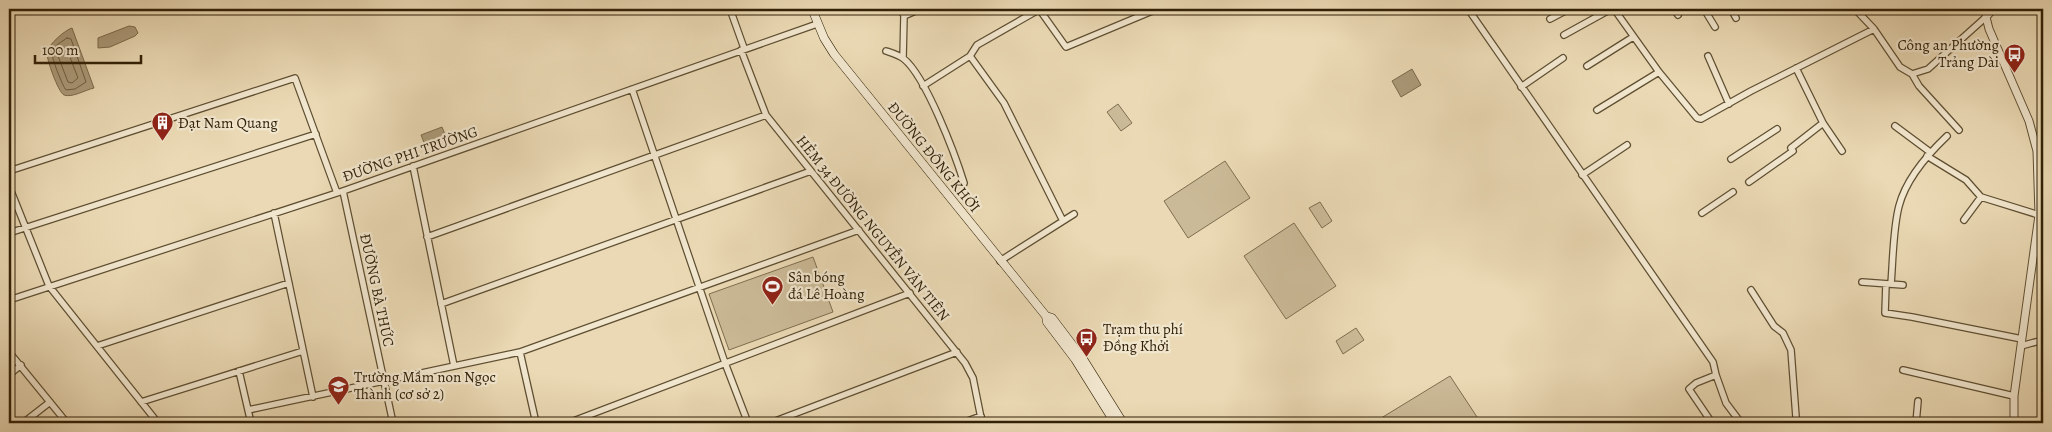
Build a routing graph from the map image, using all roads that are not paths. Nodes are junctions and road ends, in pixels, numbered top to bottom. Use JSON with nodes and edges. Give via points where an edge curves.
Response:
{"nodes":[{"id":1,"x":730,"y":9,"type":"edge"},
{"id":2,"x":812,"y":9,"type":"edge"},
{"id":3,"x":901,"y":9,"type":"edge"},
{"id":4,"x":920,"y":9,"type":"edge"},
{"id":5,"x":1040,"y":9,"type":"edge"},
{"id":6,"x":1157,"y":9,"type":"edge"},
{"id":7,"x":1468,"y":9,"type":"edge"},
{"id":8,"x":1569,"y":9,"type":"edge"},
{"id":9,"x":1613,"y":9,"type":"edge"},
{"id":10,"x":1704,"y":9,"type":"edge"},
{"id":11,"x":1731,"y":9,"type":"edge"},
{"id":12,"x":1856,"y":9,"type":"edge"},
{"id":13,"x":1993,"y":9,"type":"edge"},
{"id":14,"x":904,"y":16,"type":"junction"},
{"id":15,"x":1986,"y":17,"type":"junction"},
{"id":16,"x":1736,"y":18,"type":"dead end"},
{"id":17,"x":1550,"y":19,"type":"dead end"},
{"id":18,"x":817,"y":24,"type":"junction"},
{"id":19,"x":1715,"y":27,"type":"dead end"},
{"id":20,"x":1874,"y":29,"type":"junction"},
{"id":21,"x":1564,"y":35,"type":"dead end"},
{"id":22,"x":1633,"y":37,"type":"junction"},
{"id":23,"x":742,"y":49,"type":"junction"},
{"id":24,"x":886,"y":51,"type":"dead end"},
{"id":25,"x":970,"y":56,"type":"junction"},
{"id":26,"x":1708,"y":56,"type":"dead end"},
{"id":27,"x":903,"y":58,"type":"junction"},
{"id":28,"x":1563,"y":58,"type":"dead end"},
{"id":29,"x":1588,"y":66,"type":"dead end"},
{"id":30,"x":1796,"y":68,"type":"junction"},
{"id":31,"x":1659,"y":72,"type":"junction"},
{"id":32,"x":1912,"y":74,"type":"junction"},
{"id":33,"x":923,"y":86,"type":"junction"},
{"id":34,"x":1521,"y":87,"type":"junction"},
{"id":35,"x":632,"y":89,"type":"junction"},
{"id":36,"x":1729,"y":104,"type":"junction"},
{"id":37,"x":1597,"y":110,"type":"dead end"},
{"id":38,"x":766,"y":115,"type":"junction"},
{"id":39,"x":1823,"y":123,"type":"junction"},
{"id":40,"x":1895,"y":126,"type":"dead end"},
{"id":41,"x":1777,"y":129,"type":"dead end"},
{"id":42,"x":1959,"y":130,"type":"dead end"},
{"id":43,"x":316,"y":134,"type":"junction"},
{"id":44,"x":1948,"y":136,"type":"dead end"},
{"id":45,"x":1627,"y":145,"type":"dead end"},
{"id":46,"x":1842,"y":151,"type":"dead end"},
{"id":47,"x":1929,"y":154,"type":"junction"},
{"id":48,"x":655,"y":155,"type":"junction"},
{"id":49,"x":1731,"y":159,"type":"dead end"},
{"id":50,"x":412,"y":166,"type":"junction"},
{"id":51,"x":9,"y":171,"type":"edge"},
{"id":52,"x":811,"y":171,"type":"junction"},
{"id":53,"x":1582,"y":175,"type":"junction"},
{"id":54,"x":964,"y":182,"type":"dead end"},
{"id":55,"x":1749,"y":182,"type":"dead end"},
{"id":56,"x":9,"y":186,"type":"edge"},
{"id":57,"x":340,"y":192,"type":"junction"},
{"id":58,"x":1733,"y":192,"type":"dead end"},
{"id":59,"x":1981,"y":198,"type":"junction"},
{"id":60,"x":274,"y":213,"type":"junction"},
{"id":61,"x":1702,"y":213,"type":"dead end"},
{"id":62,"x":1074,"y":214,"type":"dead end"},
{"id":63,"x":2039,"y":215,"type":"junction"},
{"id":64,"x":676,"y":219,"type":"junction"},
{"id":65,"x":1964,"y":220,"type":"dead end"},
{"id":66,"x":1063,"y":221,"type":"junction"},
{"id":67,"x":26,"y":228,"type":"junction"},
{"id":68,"x":859,"y":230,"type":"junction"},
{"id":69,"x":9,"y":233,"type":"edge"},
{"id":70,"x":427,"y":237,"type":"junction"},
{"id":71,"x":1000,"y":261,"type":"junction"},
{"id":72,"x":1862,"y":282,"type":"dead end"},
{"id":73,"x":289,"y":283,"type":"junction"},
{"id":74,"x":1889,"y":284,"type":"junction"},
{"id":75,"x":1903,"y":285,"type":"dead end"},
{"id":76,"x":49,"y":286,"type":"junction"},
{"id":77,"x":700,"y":287,"type":"junction"},
{"id":78,"x":1751,"y":290,"type":"dead end"},
{"id":79,"x":910,"y":293,"type":"junction"},
{"id":80,"x":9,"y":300,"type":"edge"},
{"id":81,"x":441,"y":304,"type":"junction"},
{"id":82,"x":1046,"y":316,"type":"junction"},
{"id":83,"x":2043,"y":340,"type":"edge"},
{"id":84,"x":2021,"y":342,"type":"junction"},
{"id":85,"x":97,"y":346,"type":"junction"},
{"id":86,"x":303,"y":351,"type":"junction"},
{"id":87,"x":9,"y":352,"type":"edge"},
{"id":88,"x":520,"y":352,"type":"junction"},
{"id":89,"x":957,"y":352,"type":"junction"},
{"id":90,"x":725,"y":363,"type":"junction"},
{"id":91,"x":21,"y":365,"type":"junction"},
{"id":92,"x":454,"y":366,"type":"junction"},
{"id":93,"x":1903,"y":370,"type":"dead end"},
{"id":94,"x":239,"y":371,"type":"junction"},
{"id":95,"x":9,"y":375,"type":"edge"},
{"id":96,"x":1716,"y":375,"type":"junction"},
{"id":97,"x":384,"y":381,"type":"junction"},
{"id":98,"x":2014,"y":396,"type":"junction"},
{"id":99,"x":313,"y":397,"type":"junction"},
{"id":100,"x":50,"y":402,"type":"junction"},
{"id":101,"x":141,"y":402,"type":"junction"},
{"id":102,"x":1918,"y":402,"type":"dead end"},
{"id":103,"x":248,"y":410,"type":"junction"},
{"id":104,"x":981,"y":416,"type":"junction"},
{"id":105,"x":1796,"y":417,"type":"dead end"},
{"id":106,"x":23,"y":423,"type":"edge"},
{"id":107,"x":67,"y":423,"type":"edge"},
{"id":108,"x":158,"y":423,"type":"edge"},
{"id":109,"x":251,"y":423,"type":"edge"},
{"id":110,"x":392,"y":423,"type":"edge"},
{"id":111,"x":536,"y":423,"type":"edge"},
{"id":112,"x":568,"y":423,"type":"edge"},
{"id":113,"x":748,"y":423,"type":"edge"},
{"id":114,"x":770,"y":423,"type":"edge"},
{"id":115,"x":962,"y":423,"type":"edge"},
{"id":116,"x":982,"y":423,"type":"edge"},
{"id":117,"x":1114,"y":423,"type":"edge"},
{"id":118,"x":1123,"y":423,"type":"edge"},
{"id":119,"x":1712,"y":423,"type":"edge"},
{"id":120,"x":1741,"y":423,"type":"edge"},
{"id":121,"x":1916,"y":423,"type":"edge"},
{"id":122,"x":2014,"y":423,"type":"edge"}],
"edges":[{"from":1,"to":23,"type":"street","name":"HẺM 34 ĐƯỜNG NGUYỄN VĂN TIÊN"},
{"from":2,"to":18,"type":"main road","name":"ĐƯỜNG ĐỒNG KHỞI"},
{"from":3,"to":14,"type":"street"},
{"from":4,"to":14,"type":"street"},
{"from":5,"to":6,"type":"street","via":[[1066,47]]},
{"from":5,"to":25,"type":"street","via":[[977,45]]},
{"from":7,"to":34,"type":"street"},
{"from":8,"to":17,"type":"street"},
{"from":9,"to":21,"type":"street"},
{"from":9,"to":22,"type":"street"},
{"from":10,"to":19,"type":"street"},
{"from":11,"to":16,"type":"street"},
{"from":12,"to":20,"type":"street"},
{"from":13,"to":15,"type":"street"},
{"from":14,"to":27,"type":"street"},
{"from":15,"to":32,"type":"street","via":[[1928,69]]},
{"from":15,"to":63,"type":"street","via":[[2029,122],[2037,150]]},
{"from":18,"to":23,"type":"street","name":"ĐƯỜNG PHI TRƯỜNG"},
{"from":18,"to":71,"type":"main road","name":"ĐƯỜNG ĐỒNG KHỞI","via":[[834,54]]},
{"from":20,"to":30,"type":"street"},
{"from":20,"to":32,"type":"street","via":[[1900,67]]},
{"from":22,"to":29,"type":"street"},
{"from":22,"to":31,"type":"street"},
{"from":23,"to":35,"type":"street","name":"ĐƯỜNG PHI TRƯỜNG"},
{"from":23,"to":38,"type":"street","name":"HẺM 34 ĐƯỜNG NGUYỄN VĂN TIÊN"},
{"from":24,"to":27,"type":"street"},
{"from":25,"to":33,"type":"street"},
{"from":25,"to":66,"type":"street","via":[[1004,103]]},
{"from":26,"to":36,"type":"street"},
{"from":27,"to":33,"type":"street"},
{"from":28,"to":34,"type":"street"},
{"from":30,"to":36,"type":"street"},
{"from":30,"to":39,"type":"street"},
{"from":31,"to":36,"type":"street","via":[[1698,118],[1702,119]]},
{"from":31,"to":37,"type":"street"},
{"from":32,"to":42,"type":"street"},
{"from":33,"to":54,"type":"street"},
{"from":34,"to":53,"type":"street"},
{"from":35,"to":48,"type":"street"},
{"from":35,"to":50,"type":"street","name":"ĐƯỜNG PHI TRƯỜNG"},
{"from":38,"to":48,"type":"street"},
{"from":38,"to":52,"type":"street","name":"HẺM 34 ĐƯỜNG NGUYỄN VĂN TIÊN"},
{"from":39,"to":46,"type":"street"},
{"from":39,"to":55,"type":"street"},
{"from":40,"to":47,"type":"street"},
{"from":41,"to":49,"type":"street"},
{"from":43,"to":51,"type":"street","name":"ĐƯỜNG BÀ THỨC","via":[[295,78]]},
{"from":43,"to":57,"type":"street","name":"ĐƯỜNG BÀ THỨC"},
{"from":43,"to":67,"type":"street"},
{"from":44,"to":47,"type":"street"},
{"from":45,"to":53,"type":"street"},
{"from":47,"to":59,"type":"street","via":[[1966,180]]},
{"from":47,"to":74,"type":"street","via":[[1908,184],[1899,206]]},
{"from":48,"to":64,"type":"street"},
{"from":48,"to":70,"type":"street"},
{"from":50,"to":57,"type":"street","name":"ĐƯỜNG PHI TRƯỜNG"},
{"from":50,"to":70,"type":"street"},
{"from":52,"to":64,"type":"street"},
{"from":52,"to":68,"type":"street","name":"HẺM 34 ĐƯỜNG NGUYỄN VĂN TIÊN"},
{"from":53,"to":96,"type":"street","via":[[1713,362]]},
{"from":56,"to":67,"type":"street"},
{"from":57,"to":60,"type":"street","name":"ĐƯỜNG PHI TRƯỜNG"},
{"from":57,"to":97,"type":"street","name":"ĐƯỜNG BÀ THỨC"},
{"from":58,"to":61,"type":"street"},
{"from":59,"to":63,"type":"street"},
{"from":59,"to":65,"type":"street"},
{"from":60,"to":73,"type":"street"},
{"from":60,"to":76,"type":"street","name":"ĐƯỜNG PHI TRƯỜNG"},
{"from":62,"to":66,"type":"street"},
{"from":63,"to":84,"type":"street"},
{"from":64,"to":77,"type":"street"},
{"from":64,"to":81,"type":"street"},
{"from":66,"to":71,"type":"street"},
{"from":67,"to":69,"type":"street"},
{"from":67,"to":76,"type":"street"},
{"from":68,"to":77,"type":"street"},
{"from":68,"to":79,"type":"street","name":"HẺM 34 ĐƯỜNG NGUYỄN VĂN TIÊN"},
{"from":70,"to":81,"type":"street"},
{"from":71,"to":82,"type":"main road","name":"ĐƯỜNG ĐỒNG KHỞI"},
{"from":72,"to":74,"type":"street"},
{"from":73,"to":85,"type":"street"},
{"from":73,"to":86,"type":"street"},
{"from":74,"to":75,"type":"street"},
{"from":74,"to":84,"type":"street","via":[[1885,313]]},
{"from":76,"to":80,"type":"street","name":"ĐƯỜNG PHI TRƯỜNG"},
{"from":76,"to":85,"type":"street"},
{"from":77,"to":88,"type":"street"},
{"from":77,"to":90,"type":"street"},
{"from":78,"to":105,"type":"street","via":[[1774,326],[1783,333],[1792,354]]},
{"from":79,"to":89,"type":"street","name":"HẺM 34 ĐƯỜNG NGUYỄN VĂN TIÊN"},
{"from":79,"to":90,"type":"street"},
{"from":81,"to":92,"type":"street"},
{"from":82,"to":117,"type":"main road","name":"ĐƯỜNG ĐỒNG KHỞI"},
{"from":82,"to":118,"type":"main road","name":"ĐƯỜNG ĐỒNG KHỞI","via":[[1054,320],[1075,347]]},
{"from":83,"to":84,"type":"street"},
{"from":84,"to":98,"type":"street"},
{"from":85,"to":101,"type":"street"},
{"from":86,"to":94,"type":"street"},
{"from":86,"to":99,"type":"street"},
{"from":87,"to":91,"type":"street"},
{"from":88,"to":92,"type":"street"},
{"from":88,"to":111,"type":"street"},
{"from":89,"to":104,"type":"street","name":"HẺM 34 ĐƯỜNG NGUYỄN VĂN TIÊN","via":[[971,374]]},
{"from":89,"to":114,"type":"street"},
{"from":90,"to":112,"type":"street"},
{"from":90,"to":113,"type":"street"},
{"from":91,"to":95,"type":"street"},
{"from":91,"to":100,"type":"street"},
{"from":92,"to":97,"type":"street"},
{"from":93,"to":98,"type":"street"},
{"from":94,"to":101,"type":"street"},
{"from":94,"to":103,"type":"street"},
{"from":96,"to":119,"type":"street","via":[[1689,389]]},
{"from":96,"to":120,"type":"street","via":[[1726,403]]},
{"from":97,"to":99,"type":"street"},
{"from":97,"to":110,"type":"street","name":"ĐƯỜNG BÀ THỨC"},
{"from":98,"to":122,"type":"street"},
{"from":99,"to":103,"type":"street"},
{"from":100,"to":106,"type":"street"},
{"from":100,"to":107,"type":"street"},
{"from":101,"to":108,"type":"street"},
{"from":102,"to":121,"type":"street"},
{"from":103,"to":109,"type":"street"},
{"from":104,"to":115,"type":"street"},
{"from":104,"to":116,"type":"street","name":"HẺM 34 ĐƯỜNG NGUYỄN VĂN TIÊN"}]}
